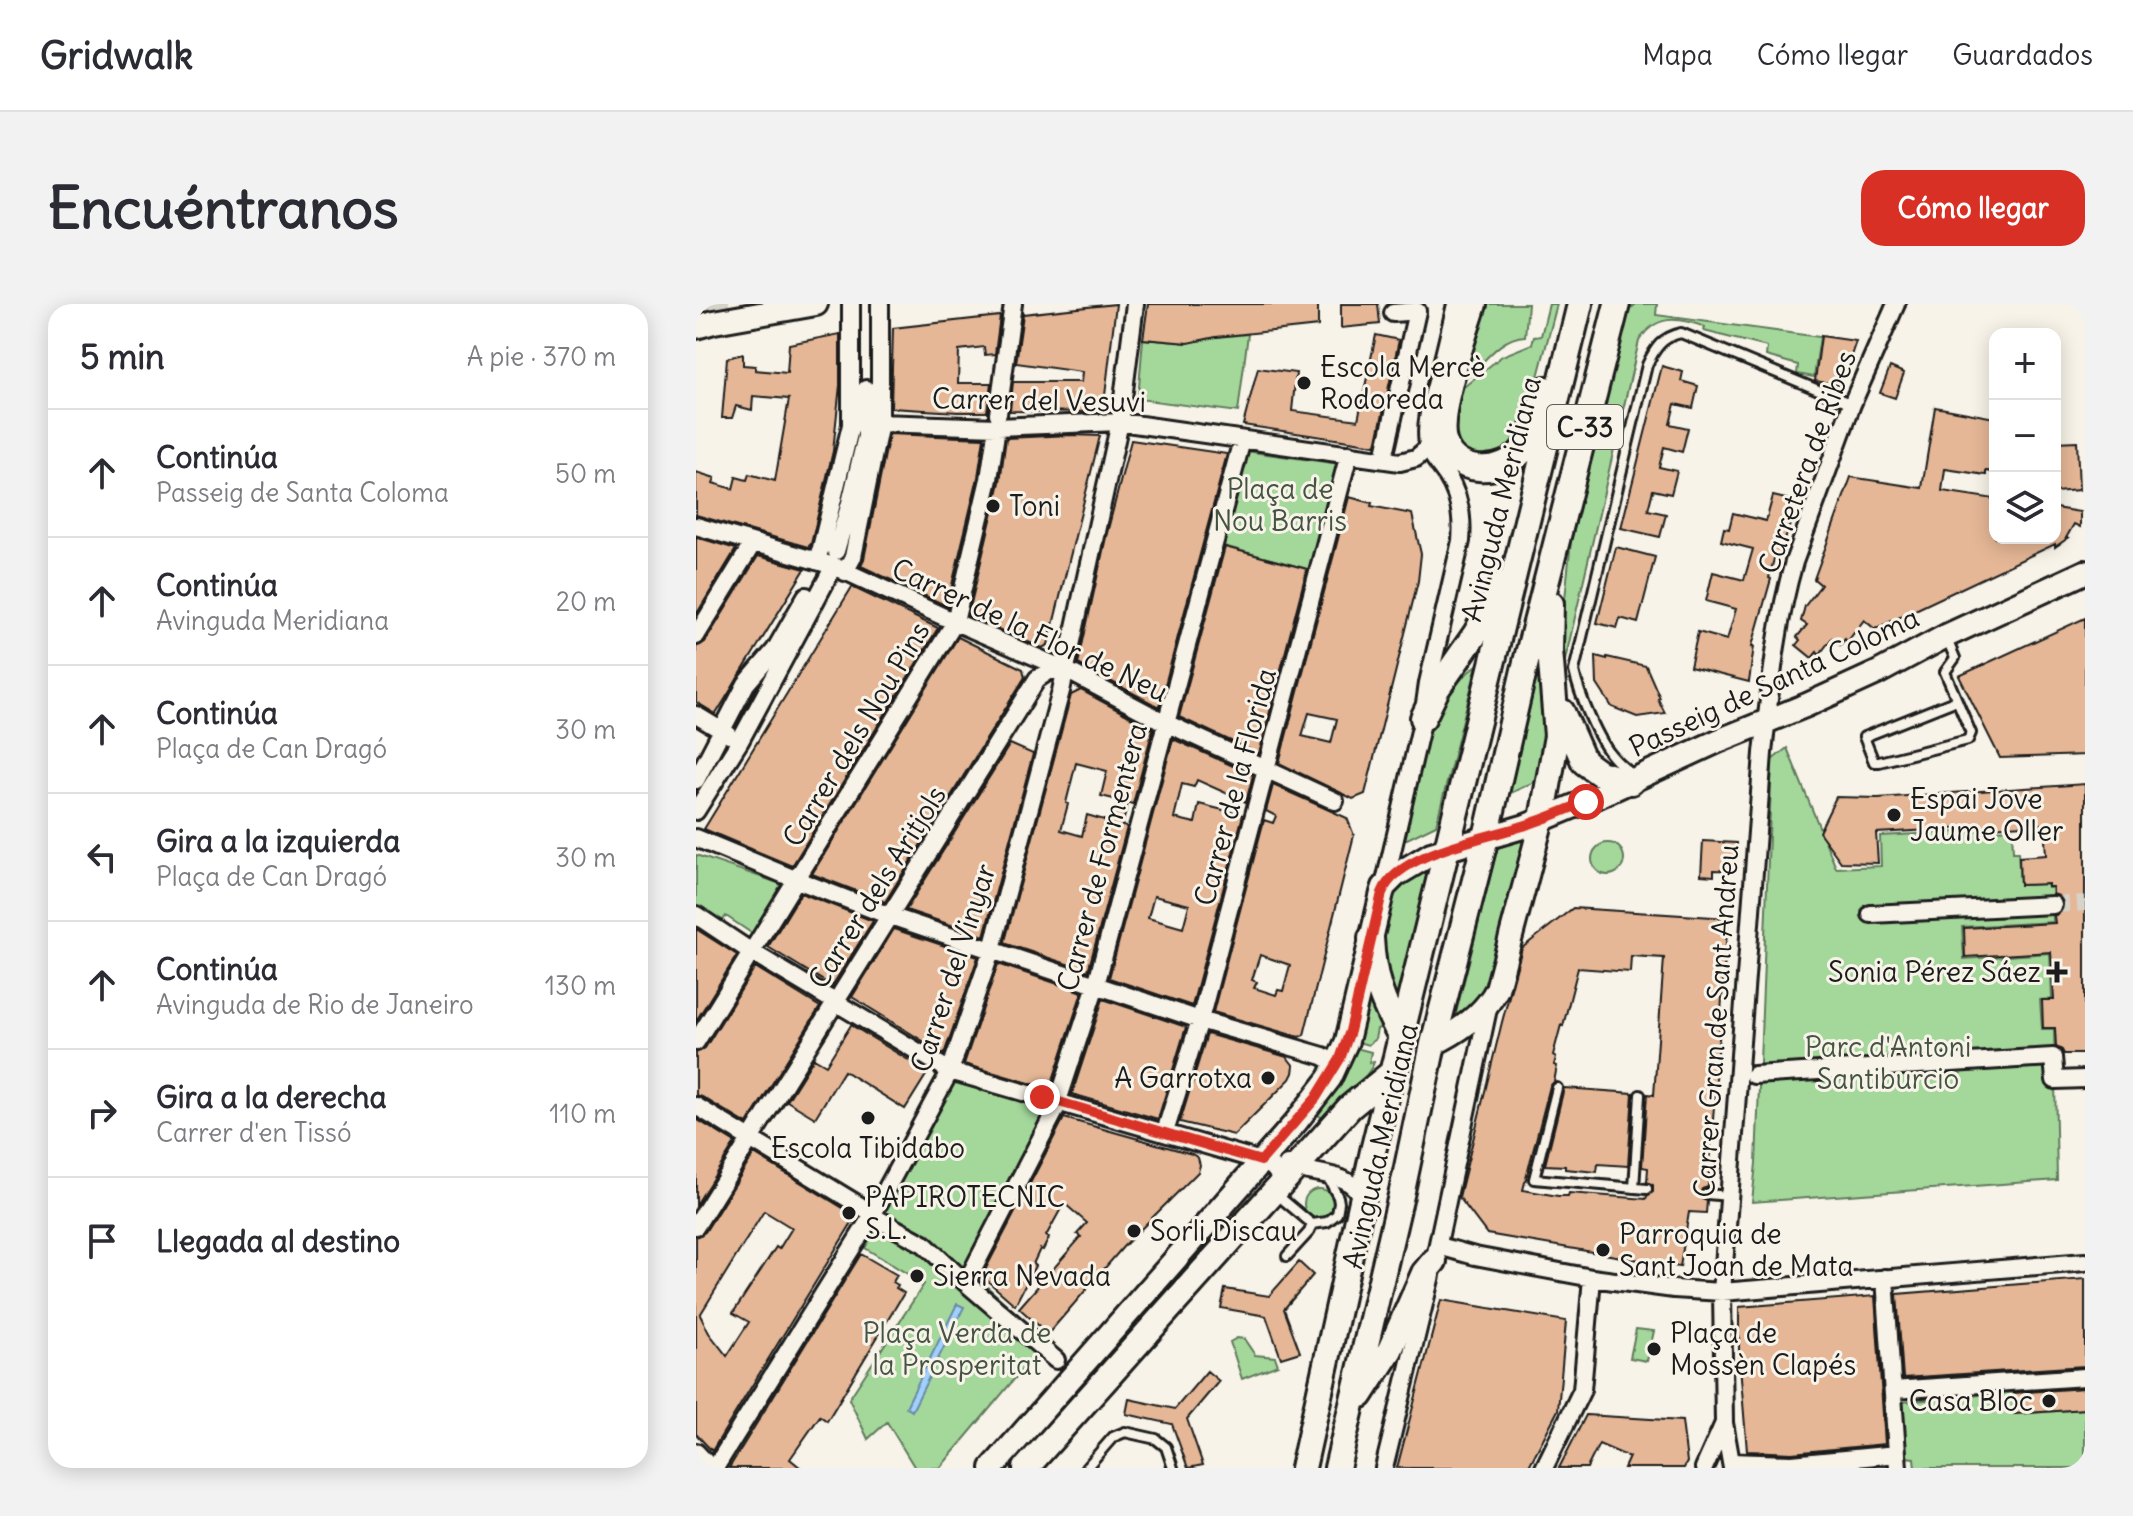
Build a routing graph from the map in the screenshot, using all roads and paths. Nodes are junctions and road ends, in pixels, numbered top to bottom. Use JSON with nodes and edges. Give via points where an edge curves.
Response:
{"nodes":[{"id":1,"x":816,"y":304,"type":"edge"},
{"id":2,"x":851,"y":304,"type":"edge"},
{"id":3,"x":880,"y":304,"type":"edge"},
{"id":4,"x":1013,"y":304,"type":"edge"},
{"id":5,"x":1135,"y":304,"type":"edge"},
{"id":6,"x":1456,"y":304,"type":"edge"},
{"id":7,"x":1474,"y":304,"type":"edge"},
{"id":8,"x":1578,"y":304,"type":"edge"},
{"id":9,"x":1617,"y":304,"type":"edge"},
{"id":10,"x":1392,"y":309,"type":"edge"},
{"id":11,"x":1892,"y":309,"type":"edge"},
{"id":12,"x":696,"y":327,"type":"edge"},
{"id":13,"x":866,"y":389,"type":"dead end"},
{"id":14,"x":1852,"y":404,"type":"junction"},
{"id":15,"x":997,"y":420,"type":"junction"},
{"id":16,"x":1120,"y":422,"type":"junction"},
{"id":17,"x":880,"y":423,"type":"junction"},
{"id":18,"x":1242,"y":440,"type":"junction"},
{"id":19,"x":1429,"y":447,"type":"junction"},
{"id":20,"x":1386,"y":449,"type":"dead end"},
{"id":21,"x":1349,"y":454,"type":"junction"},
{"id":22,"x":696,"y":526,"type":"edge"},
{"id":23,"x":753,"y":543,"type":"junction"},
{"id":24,"x":1521,"y":550,"type":"junction"},
{"id":25,"x":1554,"y":550,"type":"junction"},
{"id":26,"x":831,"y":564,"type":"junction"},
{"id":27,"x":2085,"y":572,"type":"edge"},
{"id":28,"x":955,"y":622,"type":"junction"},
{"id":29,"x":696,"y":636,"type":"edge"},
{"id":30,"x":1946,"y":636,"type":"junction"},
{"id":31,"x":1064,"y":669,"type":"junction"},
{"id":32,"x":1553,"y":679,"type":"junction"},
{"id":33,"x":1957,"y":700,"type":"junction"},
{"id":34,"x":696,"y":715,"type":"edge"},
{"id":35,"x":1423,"y":718,"type":"junction"},
{"id":36,"x":1766,"y":721,"type":"junction"},
{"id":37,"x":1166,"y":723,"type":"junction"},
{"id":38,"x":725,"y":732,"type":"junction"},
{"id":39,"x":1267,"y":770,"type":"junction"},
{"id":40,"x":696,"y":780,"type":"edge"},
{"id":41,"x":1634,"y":780,"type":"junction"},
{"id":42,"x":1335,"y":801,"type":"dead end"},
{"id":43,"x":696,"y":811,"type":"edge"},
{"id":44,"x":1539,"y":830,"type":"junction"},
{"id":45,"x":1486,"y":837,"type":"junction"},
{"id":46,"x":696,"y":838,"type":"edge"},
{"id":47,"x":1446,"y":849,"type":"junction"},
{"id":48,"x":797,"y":880,"type":"junction"},
{"id":49,"x":1384,"y":887,"type":"junction"},
{"id":50,"x":2053,"y":905,"type":"tunnel mouth"},
{"id":51,"x":1871,"y":914,"type":"dead end"},
{"id":52,"x":696,"y":915,"type":"edge"},
{"id":53,"x":890,"y":916,"type":"junction"},
{"id":54,"x":1371,"y":938,"type":"junction"},
{"id":55,"x":992,"y":949,"type":"junction"},
{"id":56,"x":750,"y":951,"type":"junction"},
{"id":57,"x":1096,"y":985,"type":"junction"},
{"id":58,"x":835,"y":1002,"type":"junction"},
{"id":59,"x":1489,"y":1004,"type":"junction"},
{"id":60,"x":1200,"y":1020,"type":"junction"},
{"id":61,"x":1401,"y":1037,"type":"junction"},
{"id":62,"x":696,"y":1042,"type":"edge"},
{"id":63,"x":1433,"y":1044,"type":"junction"},
{"id":64,"x":1336,"y":1067,"type":"junction"},
{"id":65,"x":950,"y":1071,"type":"junction"},
{"id":66,"x":1393,"y":1072,"type":"junction"},
{"id":67,"x":1754,"y":1075,"type":"dead end"},
{"id":68,"x":2085,"y":1079,"type":"edge"},
{"id":69,"x":1557,"y":1088,"type":"dead end"},
{"id":70,"x":1640,"y":1095,"type":"dead end"},
{"id":71,"x":696,"y":1106,"type":"edge"},
{"id":72,"x":1057,"y":1106,"type":"junction"},
{"id":73,"x":1418,"y":1119,"type":"junction"},
{"id":74,"x":1165,"y":1132,"type":"junction"},
{"id":75,"x":748,"y":1143,"type":"junction"},
{"id":76,"x":1277,"y":1143,"type":"junction"},
{"id":77,"x":1261,"y":1161,"type":"junction"},
{"id":78,"x":1326,"y":1175,"type":"junction"},
{"id":79,"x":1281,"y":1185,"type":"junction"},
{"id":80,"x":1634,"y":1188,"type":"junction"},
{"id":81,"x":1647,"y":1189,"type":"dead end"},
{"id":82,"x":1707,"y":1194,"type":"dead end"},
{"id":83,"x":1729,"y":1196,"type":"junction"},
{"id":84,"x":1362,"y":1199,"type":"junction"},
{"id":85,"x":1405,"y":1221,"type":"dead end"},
{"id":86,"x":1312,"y":1224,"type":"junction"},
{"id":87,"x":696,"y":1226,"type":"edge"},
{"id":88,"x":1436,"y":1253,"type":"junction"},
{"id":89,"x":1287,"y":1256,"type":"dead end"},
{"id":90,"x":2085,"y":1262,"type":"edge"},
{"id":91,"x":1592,"y":1278,"type":"junction"},
{"id":92,"x":1885,"y":1278,"type":"junction"},
{"id":93,"x":966,"y":1283,"type":"junction"},
{"id":94,"x":1722,"y":1292,"type":"junction"},
{"id":95,"x":1387,"y":1302,"type":"dead end"},
{"id":96,"x":1371,"y":1323,"type":"junction"},
{"id":97,"x":1056,"y":1360,"type":"dead end"},
{"id":98,"x":2085,"y":1377,"type":"edge"},
{"id":99,"x":1893,"y":1390,"type":"junction"},
{"id":100,"x":1351,"y":1410,"type":"junction"},
{"id":101,"x":1724,"y":1423,"type":"junction"},
{"id":102,"x":696,"y":1452,"type":"edge"},
{"id":103,"x":1897,"y":1461,"type":"edge"},
{"id":104,"x":1732,"y":1465,"type":"edge"},
{"id":105,"x":713,"y":1468,"type":"edge"},
{"id":106,"x":992,"y":1468,"type":"edge"},
{"id":107,"x":1026,"y":1468,"type":"edge"},
{"id":108,"x":1086,"y":1468,"type":"edge"},
{"id":109,"x":1173,"y":1468,"type":"edge"},
{"id":110,"x":1303,"y":1468,"type":"edge"},
{"id":111,"x":1337,"y":1468,"type":"edge"},
{"id":112,"x":1384,"y":1468,"type":"edge"},
{"id":113,"x":1544,"y":1468,"type":"edge"},
{"id":114,"x":1704,"y":1468,"type":"edge"}],
"edges":[{"from":1,"to":12,"type":"street"},
{"from":2,"to":26,"type":"street","via":[[851,425],[821,548]]},
{"from":3,"to":17,"type":"street"},
{"from":4,"to":15,"type":"street","name":"Carrer dels Nou Pins"},
{"from":5,"to":16,"type":"street","name":"Carrer del Vinyar"},
{"from":6,"to":19,"type":"street","via":[[1428,420]]},
{"from":7,"to":8,"type":"main road","via":[[1446,400],[1443,437],[1458,462],[1483,469],[1508,462],[1526,445]]},
{"from":8,"to":24,"type":"main road","name":"Avinguda Meridiana"},
{"from":9,"to":25,"type":"main road","name":"Avinguda Meridiana","number":"C-33"},
{"from":10,"to":20,"type":"street","via":[[1417,311]]},
{"from":11,"to":14,"type":"street","name":"Carretera de Ribes"},
{"from":13,"to":26,"type":"street","via":[[866,436]]},
{"from":14,"to":36,"type":"street","name":"Carretera de Ribes","via":[[1789,580]]},
{"from":14,"to":41,"type":"lane","via":[[1681,333],[1670,335],[1655,349],[1574,671],[1602,741]]},
{"from":15,"to":16,"type":"street","name":"Carrer del Vesuvi"},
{"from":15,"to":17,"type":"street","name":"Carrer del Vesuvi"},
{"from":15,"to":28,"type":"street","name":"Carrer dels Nou Pins","via":[[989,479]]},
{"from":16,"to":18,"type":"street","name":"Carrer del Vesuvi"},
{"from":16,"to":31,"type":"street","name":"Carrer del Vinyar"},
{"from":17,"to":26,"type":"street","via":[[853,557]]},
{"from":18,"to":21,"type":"street","name":"Carrer del Vesuvi"},
{"from":18,"to":37,"type":"street","name":"Carrer de Formentera"},
{"from":19,"to":21,"type":"street","name":"Carrer del Vesuvi","via":[[1400,462]]},
{"from":19,"to":35,"type":"street","name":"Avinguda Meridiana","via":[[1457,495],[1463,525]]},
{"from":21,"to":39,"type":"street","name":"Carrer de la Florida"},
{"from":22,"to":23,"type":"street","name":"Carrer de la Flor de Neu"},
{"from":23,"to":26,"type":"street","name":"Carrer de la Flor de Neu"},
{"from":23,"to":29,"type":"street"},
{"from":24,"to":35,"type":"main road"},
{"from":24,"to":47,"type":"main road","name":"Avinguda Meridiana"},
{"from":25,"to":32,"type":"main road"},
{"from":25,"to":45,"type":"main road","name":"Avinguda Meridiana","number":"C-33"},
{"from":26,"to":28,"type":"street","name":"Carrer de la Flor de Neu"},
{"from":26,"to":38,"type":"street","via":[[775,650],[746,684]]},
{"from":26,"to":43,"type":"street","via":[[740,741]]},
{"from":27,"to":30,"type":"street","name":"Passeig de Santa Coloma"},
{"from":28,"to":31,"type":"street","name":"Carrer de la Flor de Neu"},
{"from":28,"to":48,"type":"street","name":"Carrer dels Nou Pins"},
{"from":30,"to":33,"type":"lane","via":[[1955,658],[1945,672]]},
{"from":30,"to":36,"type":"street","name":"Passeig de Santa Coloma"},
{"from":31,"to":37,"type":"street","name":"Carrer de la Flor de Neu"},
{"from":31,"to":53,"type":"street","name":"Carrer dels Aritjols","via":[[1037,679]]},
{"from":31,"to":55,"type":"street","name":"Carrer del Vinyar"},
{"from":32,"to":41,"type":"main road","via":[[1584,762],[1599,773]]},
{"from":32,"to":44,"type":"main road","via":[[1557,736]]},
{"from":33,"to":33,"type":"lane","via":[[1971,733],[1968,740],[1874,762],[1864,737]]},
{"from":34,"to":38,"type":"street"},
{"from":35,"to":49,"type":"street","name":"Avinguda Meridiana"},
{"from":36,"to":41,"type":"street","name":"Passeig de Santa Coloma"},
{"from":36,"to":83,"type":"street","name":"Carrer Gran de Sant Andreu"},
{"from":37,"to":39,"type":"street","name":"Carrer de la Flor de Neu"},
{"from":37,"to":57,"type":"street","name":"Carrer de Formentera"},
{"from":38,"to":40,"type":"street"},
{"from":39,"to":42,"type":"street","name":"Carrer de la Flor de Neu"},
{"from":39,"to":60,"type":"street","name":"Carrer de la Florida"},
{"from":41,"to":44,"type":"street","name":"Passeig de Santa Coloma"},
{"from":44,"to":45,"type":"street","name":"Passeig de Santa Coloma"},
{"from":44,"to":59,"type":"street","via":[[1507,960]]},
{"from":45,"to":47,"type":"street"},
{"from":45,"to":63,"type":"main road","name":"Avinguda Meridiana"},
{"from":46,"to":48,"type":"street"},
{"from":47,"to":49,"type":"street","via":[[1412,864]]},
{"from":47,"to":61,"type":"main road","name":"Avinguda Meridiana"},
{"from":48,"to":53,"type":"street"},
{"from":48,"to":56,"type":"street","name":"Carrer dels Nou Pins"},
{"from":49,"to":54,"type":"street"},
{"from":50,"to":51,"type":"street"},
{"from":52,"to":56,"type":"street"},
{"from":53,"to":55,"type":"street"},
{"from":53,"to":58,"type":"street","name":"Carrer dels Aritjols"},
{"from":54,"to":61,"type":"main road","via":[[1374,973]]},
{"from":54,"to":64,"type":"street"},
{"from":55,"to":57,"type":"street"},
{"from":55,"to":65,"type":"street","name":"Carrer del Vinyar"},
{"from":56,"to":58,"type":"street"},
{"from":56,"to":62,"type":"street","name":"Carrer dels Nou Pins"},
{"from":57,"to":60,"type":"street"},
{"from":57,"to":72,"type":"street","name":"Carrer de Formentera"},
{"from":58,"to":65,"type":"street"},
{"from":58,"to":75,"type":"street","name":"Carrer dels Aritjols"},
{"from":59,"to":63,"type":"street"},
{"from":59,"to":88,"type":"street"},
{"from":60,"to":64,"type":"street","via":[[1323,1056]]},
{"from":60,"to":74,"type":"street","name":"Carrer de la Florida"},
{"from":61,"to":66,"type":"main road","name":"Avinguda Meridiana"},
{"from":63,"to":66,"type":"main road"},
{"from":63,"to":73,"type":"main road","name":"Avinguda Meridiana"},
{"from":64,"to":76,"type":"street"},
{"from":65,"to":72,"type":"street"},
{"from":65,"to":105,"type":"street","name":"Carrer del Vinyar","via":[[873,1214]]},
{"from":66,"to":79,"type":"main road","via":[[1350,1107]]},
{"from":66,"to":84,"type":"main road","name":"Avinguda Meridiana"},
{"from":67,"to":68,"type":"street","via":[[2053,1057],[2055,1080]]},
{"from":69,"to":80,"type":"lane","via":[[1534,1179]]},
{"from":70,"to":80,"type":"lane"},
{"from":71,"to":75,"type":"street"},
{"from":72,"to":74,"type":"street"},
{"from":72,"to":93,"type":"street"},
{"from":73,"to":85,"type":"lane","via":[[1420,1150]]},
{"from":73,"to":96,"type":"main road","name":"Avinguda Meridiana"},
{"from":74,"to":77,"type":"street"},
{"from":75,"to":87,"type":"street","name":"Carrer dels Aritjols"},
{"from":75,"to":93,"type":"street","via":[[924,1244]]},
{"from":76,"to":77,"type":"street"},
{"from":76,"to":79,"type":"street","via":[[1286,1165]]},
{"from":77,"to":79,"type":"street","via":[[1276,1170]]},
{"from":77,"to":106,"type":"street"},
{"from":78,"to":79,"type":"street"},
{"from":78,"to":84,"type":"street","via":[[1353,1184]]},
{"from":78,"to":86,"type":"lane","via":[[1339,1209],[1327,1222]]},
{"from":79,"to":86,"type":"lane"},
{"from":79,"to":107,"type":"main road"},
{"from":80,"to":81,"type":"lane"},
{"from":82,"to":83,"type":"lane"},
{"from":83,"to":94,"type":"street","name":"Carrer Gran de Sant Andreu"},
{"from":84,"to":110,"type":"main road","name":"Avinguda Meridiana"},
{"from":86,"to":89,"type":"lane"},
{"from":88,"to":91,"type":"street"},
{"from":88,"to":100,"type":"main road","via":[[1390,1350]]},
{"from":88,"to":112,"type":"street"},
{"from":90,"to":92,"type":"street"},
{"from":91,"to":94,"type":"street"},
{"from":91,"to":113,"type":"street","via":[[1582,1390]]},
{"from":92,"to":94,"type":"street"},
{"from":92,"to":99,"type":"street"},
{"from":93,"to":97,"type":"street"},
{"from":94,"to":101,"type":"street","name":"Carrer Gran de Sant Andreu"},
{"from":95,"to":96,"type":"lane"},
{"from":96,"to":100,"type":"main road","name":"Avinguda Meridiana"},
{"from":98,"to":99,"type":"street"},
{"from":99,"to":103,"type":"street"},
{"from":100,"to":111,"type":"main road","name":"Avinguda Meridiana"},
{"from":101,"to":104,"type":"street","name":"Carrer Gran de Sant Andreu"},
{"from":101,"to":114,"type":"street"},
{"from":102,"to":105,"type":"street"},
{"from":103,"to":104,"type":"street"},
{"from":108,"to":109,"type":"lane","via":[[1113,1437],[1125,1432],[1156,1439],[1166,1447]]}]}
